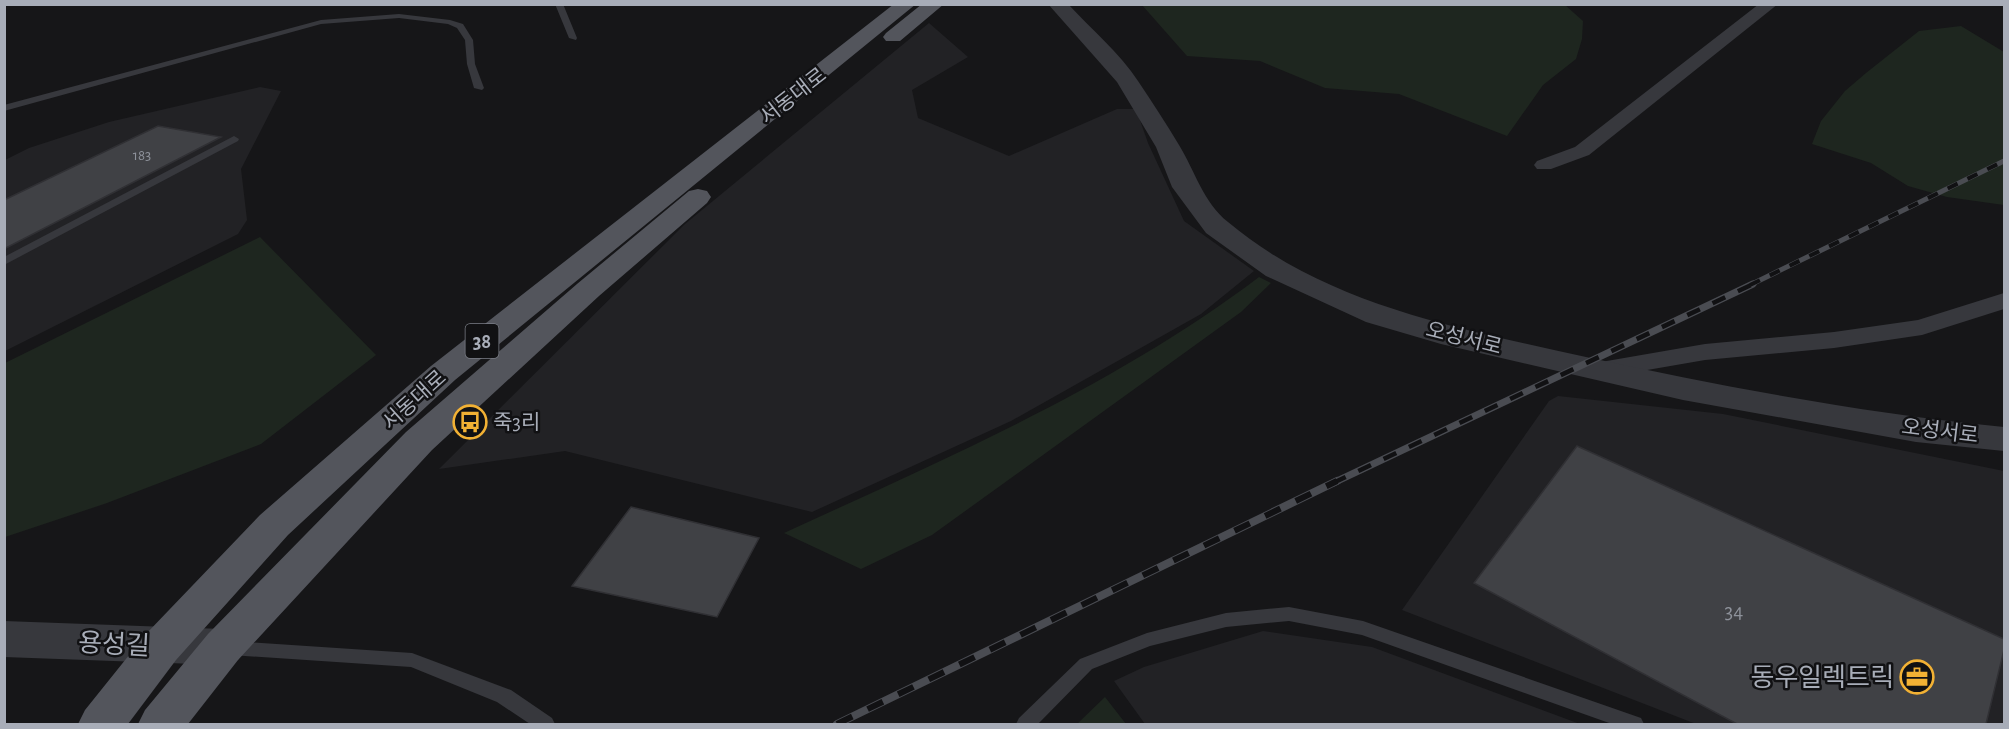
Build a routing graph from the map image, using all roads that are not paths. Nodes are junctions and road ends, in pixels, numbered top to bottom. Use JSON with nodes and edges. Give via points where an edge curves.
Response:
{"nodes":[{"id":1,"x":559,"y":4,"type":"edge"},
{"id":2,"x":1770,"y":4,"type":"edge"},
{"id":3,"x":935,"y":5,"type":"edge"},
{"id":4,"x":1063,"y":5,"type":"edge"},
{"id":5,"x":898,"y":8,"type":"edge"},
{"id":6,"x":573,"y":38,"type":"dead end"},
{"id":7,"x":479,"y":88,"type":"dead end"},
{"id":8,"x":4,"y":108,"type":"edge"},
{"id":9,"x":234,"y":139,"type":"dead end"},
{"id":10,"x":1544,"y":165,"type":"dead end"},
{"id":11,"x":4,"y":262,"type":"edge"},
{"id":12,"x":2004,"y":301,"type":"edge"},
{"id":13,"x":1601,"y":370,"type":"junction"},
{"id":14,"x":2004,"y":439,"type":"edge"},
{"id":15,"x":4,"y":639,"type":"edge"},
{"id":16,"x":161,"y":647,"type":"junction"},
{"id":17,"x":224,"y":647,"type":"junction"},
{"id":18,"x":101,"y":724,"type":"edge"},
{"id":19,"x":161,"y":724,"type":"edge"},
{"id":20,"x":545,"y":724,"type":"edge"},
{"id":21,"x":1026,"y":724,"type":"edge"},
{"id":22,"x":1634,"y":724,"type":"edge"}],
"edges":[{"from":1,"to":6,"type":"lane"},
{"from":2,"to":10,"type":"street","via":[[1582,151]]},
{"from":3,"to":17,"type":"main road","name":"서동대로","number":"38","via":[[826,90],[588,290],[419,441]]},
{"from":4,"to":13,"type":"street","name":"오성서로","via":[[1126,79],[1168,147],[1185,187],[1216,227],[1276,270],[1377,315],[1441,334]]},
{"from":5,"to":16,"type":"main road","name":"서동대로","number":"38","via":[[443,373],[274,525]]},
{"from":7,"to":8,"type":"lane","via":[[468,40],[459,26],[428,18],[387,16],[321,22]]},
{"from":9,"to":11,"type":"lane"},
{"from":12,"to":13,"type":"street","via":[[1922,327],[1704,352]]},
{"from":13,"to":14,"type":"street","name":"오성서로","via":[[1683,390],[1904,428]]},
{"from":15,"to":16,"type":"street","name":"용성길"},
{"from":16,"to":17,"type":"street","name":"용성길"},
{"from":16,"to":18,"type":"main road","name":"서동대로","number":"38"},
{"from":17,"to":19,"type":"main road","name":"서동대로","number":"38"},
{"from":17,"to":20,"type":"lane","via":[[412,660],[504,696]]},
{"from":21,"to":22,"type":"lane","via":[[1086,664],[1147,640],[1226,620],[1289,614],[1364,628]]}]}
